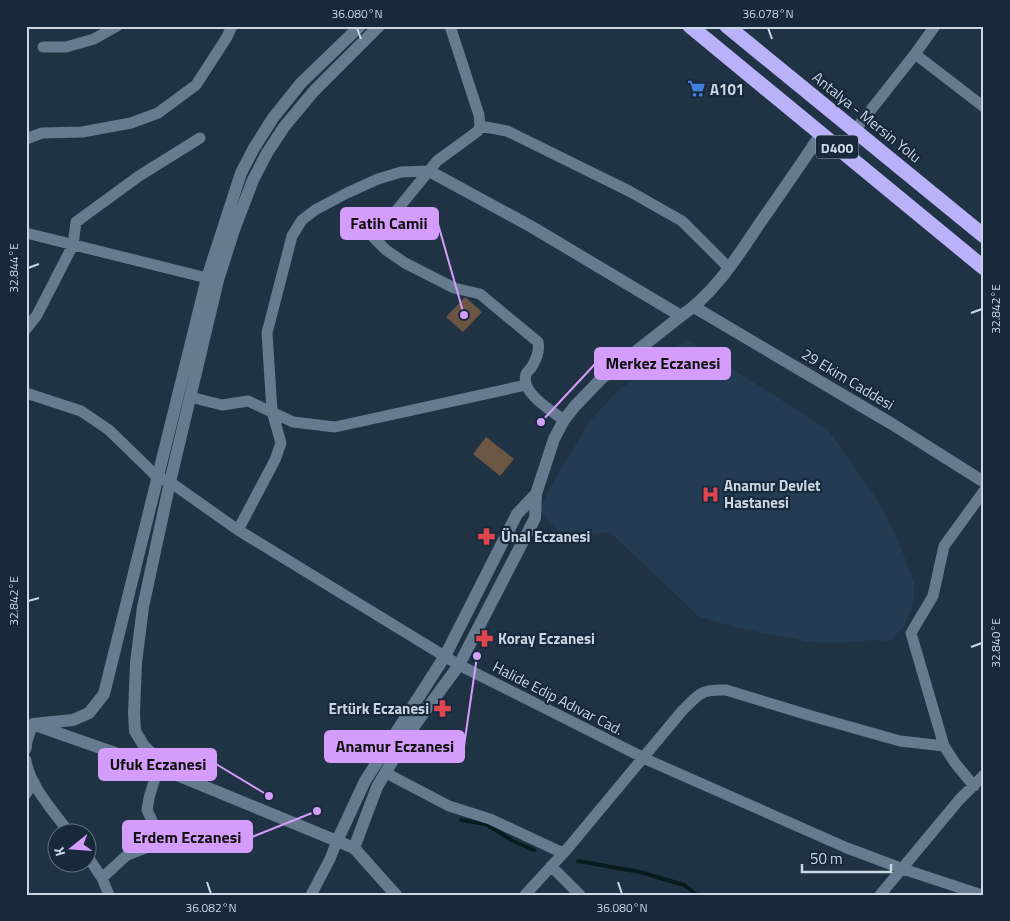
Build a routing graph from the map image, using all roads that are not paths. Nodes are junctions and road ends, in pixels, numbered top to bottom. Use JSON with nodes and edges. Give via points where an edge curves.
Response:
{"nodes":[{"id":1,"x":117,"y":26,"type":"edge"},
{"id":2,"x":232,"y":26,"type":"edge"},
{"id":3,"x":360,"y":26,"type":"edge"},
{"id":4,"x":379,"y":26,"type":"edge"},
{"id":5,"x":450,"y":26,"type":"edge"},
{"id":6,"x":690,"y":26,"type":"edge"},
{"id":7,"x":727,"y":26,"type":"edge"},
{"id":8,"x":935,"y":26,"type":"edge"},
{"id":9,"x":43,"y":48,"type":"dead end"},
{"id":10,"x":915,"y":54,"type":"junction"},
{"id":11,"x":984,"y":107,"type":"edge"},
{"id":12,"x":480,"y":126,"type":"junction"},
{"id":13,"x":855,"y":130,"type":"junction"},
{"id":14,"x":821,"y":134,"type":"junction"},
{"id":15,"x":200,"y":138,"type":"dead end"},
{"id":16,"x":26,"y":139,"type":"edge"},
{"id":17,"x":429,"y":171,"type":"junction"},
{"id":18,"x":26,"y":233,"type":"edge"},
{"id":19,"x":984,"y":236,"type":"edge"},
{"id":20,"x":73,"y":245,"type":"junction"},
{"id":21,"x":729,"y":268,"type":"junction"},
{"id":22,"x":984,"y":268,"type":"edge"},
{"id":23,"x":207,"y":278,"type":"junction"},
{"id":24,"x":694,"y":307,"type":"junction"},
{"id":25,"x":681,"y":316,"type":"junction"},
{"id":26,"x":26,"y":329,"type":"edge"},
{"id":27,"x":526,"y":385,"type":"junction"},
{"id":28,"x":26,"y":393,"type":"edge"},
{"id":29,"x":190,"y":397,"type":"junction"},
{"id":30,"x":272,"y":411,"type":"junction"},
{"id":31,"x":564,"y":420,"type":"junction"},
{"id":32,"x":157,"y":478,"type":"junction"},
{"id":33,"x":170,"y":482,"type":"junction"},
{"id":34,"x":984,"y":482,"type":"edge"},
{"id":35,"x":984,"y":491,"type":"edge"},
{"id":36,"x":536,"y":494,"type":"junction"},
{"id":37,"x":238,"y":530,"type":"junction"},
{"id":38,"x":445,"y":656,"type":"junction"},
{"id":39,"x":460,"y":665,"type":"junction"},
{"id":40,"x":29,"y":723,"type":"edge"},
{"id":41,"x":944,"y":746,"type":"junction"},
{"id":42,"x":26,"y":749,"type":"edge"},
{"id":43,"x":643,"y":758,"type":"junction"},
{"id":44,"x":26,"y":760,"type":"edge"},
{"id":45,"x":158,"y":768,"type":"junction"},
{"id":46,"x":386,"y":772,"type":"junction"},
{"id":47,"x":172,"y":773,"type":"junction"},
{"id":48,"x":984,"y":775,"type":"edge"},
{"id":49,"x":34,"y":782,"type":"junction"},
{"id":50,"x":974,"y":786,"type":"junction"},
{"id":51,"x":26,"y":794,"type":"edge"},
{"id":52,"x":63,"y":824,"type":"edge"},
{"id":53,"x":337,"y":841,"type":"junction"},
{"id":54,"x":354,"y":848,"type":"junction"},
{"id":55,"x":563,"y":853,"type":"junction"},
{"id":56,"x":551,"y":866,"type":"junction"},
{"id":57,"x":903,"y":868,"type":"junction"},
{"id":58,"x":98,"y":872,"type":"edge"},
{"id":59,"x":102,"y":878,"type":"junction"},
{"id":60,"x":109,"y":895,"type":"edge"},
{"id":61,"x":310,"y":895,"type":"edge"},
{"id":62,"x":396,"y":895,"type":"edge"},
{"id":63,"x":525,"y":895,"type":"edge"},
{"id":64,"x":580,"y":895,"type":"edge"},
{"id":65,"x":880,"y":895,"type":"edge"},
{"id":66,"x":982,"y":895,"type":"edge"}],
"edges":[{"from":1,"to":9,"type":"street","via":[[94,39],[66,47]]},
{"from":2,"to":16,"type":"street","via":[[196,86],[158,114],[131,123],[82,132],[42,133]]},
{"from":3,"to":23,"type":"street","via":[[301,83],[254,148],[242,173]]},
{"from":4,"to":29,"type":"street","via":[[314,91],[284,127],[253,180],[218,280]]},
{"from":5,"to":12,"type":"street","via":[[480,114]]},
{"from":6,"to":14,"type":"highway","number":"D400"},
{"from":7,"to":13,"type":"highway","name":"Antalya - Mersin Yolu","number":"D400"},
{"from":8,"to":10,"type":"street"},
{"from":10,"to":11,"type":"street"},
{"from":10,"to":13,"type":"street"},
{"from":12,"to":17,"type":"street"},
{"from":12,"to":21,"type":"street","via":[[506,131],[629,191],[682,221]]},
{"from":13,"to":19,"type":"highway","name":"Antalya - Mersin Yolu","number":"D400"},
{"from":14,"to":21,"type":"street"},
{"from":14,"to":22,"type":"highway","number":"D400"},
{"from":15,"to":20,"type":"street","via":[[139,176],[76,222]]},
{"from":17,"to":25,"type":"street","via":[[532,227]]},
{"from":17,"to":27,"type":"street","via":[[374,238],[406,263],[454,288],[480,294],[538,342],[539,350],[526,374]]},
{"from":17,"to":30,"type":"street","via":[[401,172],[378,179],[314,210],[302,220],[292,236],[267,333]]},
{"from":18,"to":20,"type":"street"},
{"from":20,"to":23,"type":"street"},
{"from":20,"to":26,"type":"street","via":[[37,315]]},
{"from":21,"to":24,"type":"street"},
{"from":23,"to":32,"type":"street"},
{"from":24,"to":25,"type":"street"},
{"from":24,"to":34,"type":"street","name":"29 Ekim Caddesi"},
{"from":25,"to":31,"type":"street","via":[[602,378]]},
{"from":27,"to":30,"type":"street","via":[[335,427],[293,422]]},
{"from":27,"to":31,"type":"street","via":[[531,394]]},
{"from":28,"to":32,"type":"street","name":"Halide Edip Adıvar Cad.","via":[[81,411],[108,430]]},
{"from":29,"to":30,"type":"street","via":[[222,405],[248,401]]},
{"from":29,"to":33,"type":"street"},
{"from":30,"to":37,"type":"street","via":[[281,442],[275,460]]},
{"from":31,"to":36,"type":"street","via":[[554,439]]},
{"from":32,"to":33,"type":"street","name":"Halide Edip Adıvar Cad."},
{"from":32,"to":40,"type":"street","via":[[104,694],[89,713],[73,720]]},
{"from":33,"to":37,"type":"street","name":"Halide Edip Adıvar Cad."},
{"from":33,"to":47,"type":"street","via":[[143,607],[134,714],[135,731],[144,746]]},
{"from":35,"to":41,"type":"street","via":[[944,546],[933,596],[911,633]]},
{"from":36,"to":38,"type":"street","via":[[517,514]]},
{"from":36,"to":39,"type":"street","via":[[534,518]]},
{"from":37,"to":38,"type":"street","name":"Halide Edip Adıvar Cad."},
{"from":38,"to":39,"type":"street","name":"Halide Edip Adıvar Cad."},
{"from":38,"to":53,"type":"street","via":[[365,781]]},
{"from":39,"to":43,"type":"street","name":"Halide Edip Adıvar Cad."},
{"from":39,"to":46,"type":"street","via":[[409,733]]},
{"from":40,"to":42,"type":"street"},
{"from":40,"to":45,"type":"street"},
{"from":41,"to":43,"type":"street","via":[[900,741],[726,690],[712,690],[700,693],[682,710]]},
{"from":41,"to":50,"type":"street"},
{"from":43,"to":55,"type":"street"},
{"from":43,"to":57,"type":"street","name":"Halide Edip Adıvar Cad.","via":[[847,848]]},
{"from":44,"to":49,"type":"street"},
{"from":45,"to":47,"type":"street"},
{"from":45,"to":59,"type":"street","via":[[147,810],[155,828],[148,848],[127,855]]},
{"from":46,"to":54,"type":"street"},
{"from":46,"to":55,"type":"street","via":[[449,806],[490,819]]},
{"from":47,"to":53,"type":"street"},
{"from":48,"to":50,"type":"street"},
{"from":49,"to":51,"type":"street"},
{"from":49,"to":52,"type":"street"},
{"from":50,"to":57,"type":"street"},
{"from":53,"to":54,"type":"street"},
{"from":53,"to":61,"type":"street"},
{"from":54,"to":62,"type":"street"},
{"from":55,"to":56,"type":"street"},
{"from":56,"to":63,"type":"street"},
{"from":56,"to":64,"type":"street"},
{"from":57,"to":65,"type":"street"},
{"from":57,"to":66,"type":"street","name":"Halide Edip Adıvar Cad."},
{"from":58,"to":59,"type":"street"},
{"from":59,"to":60,"type":"street"}]}
